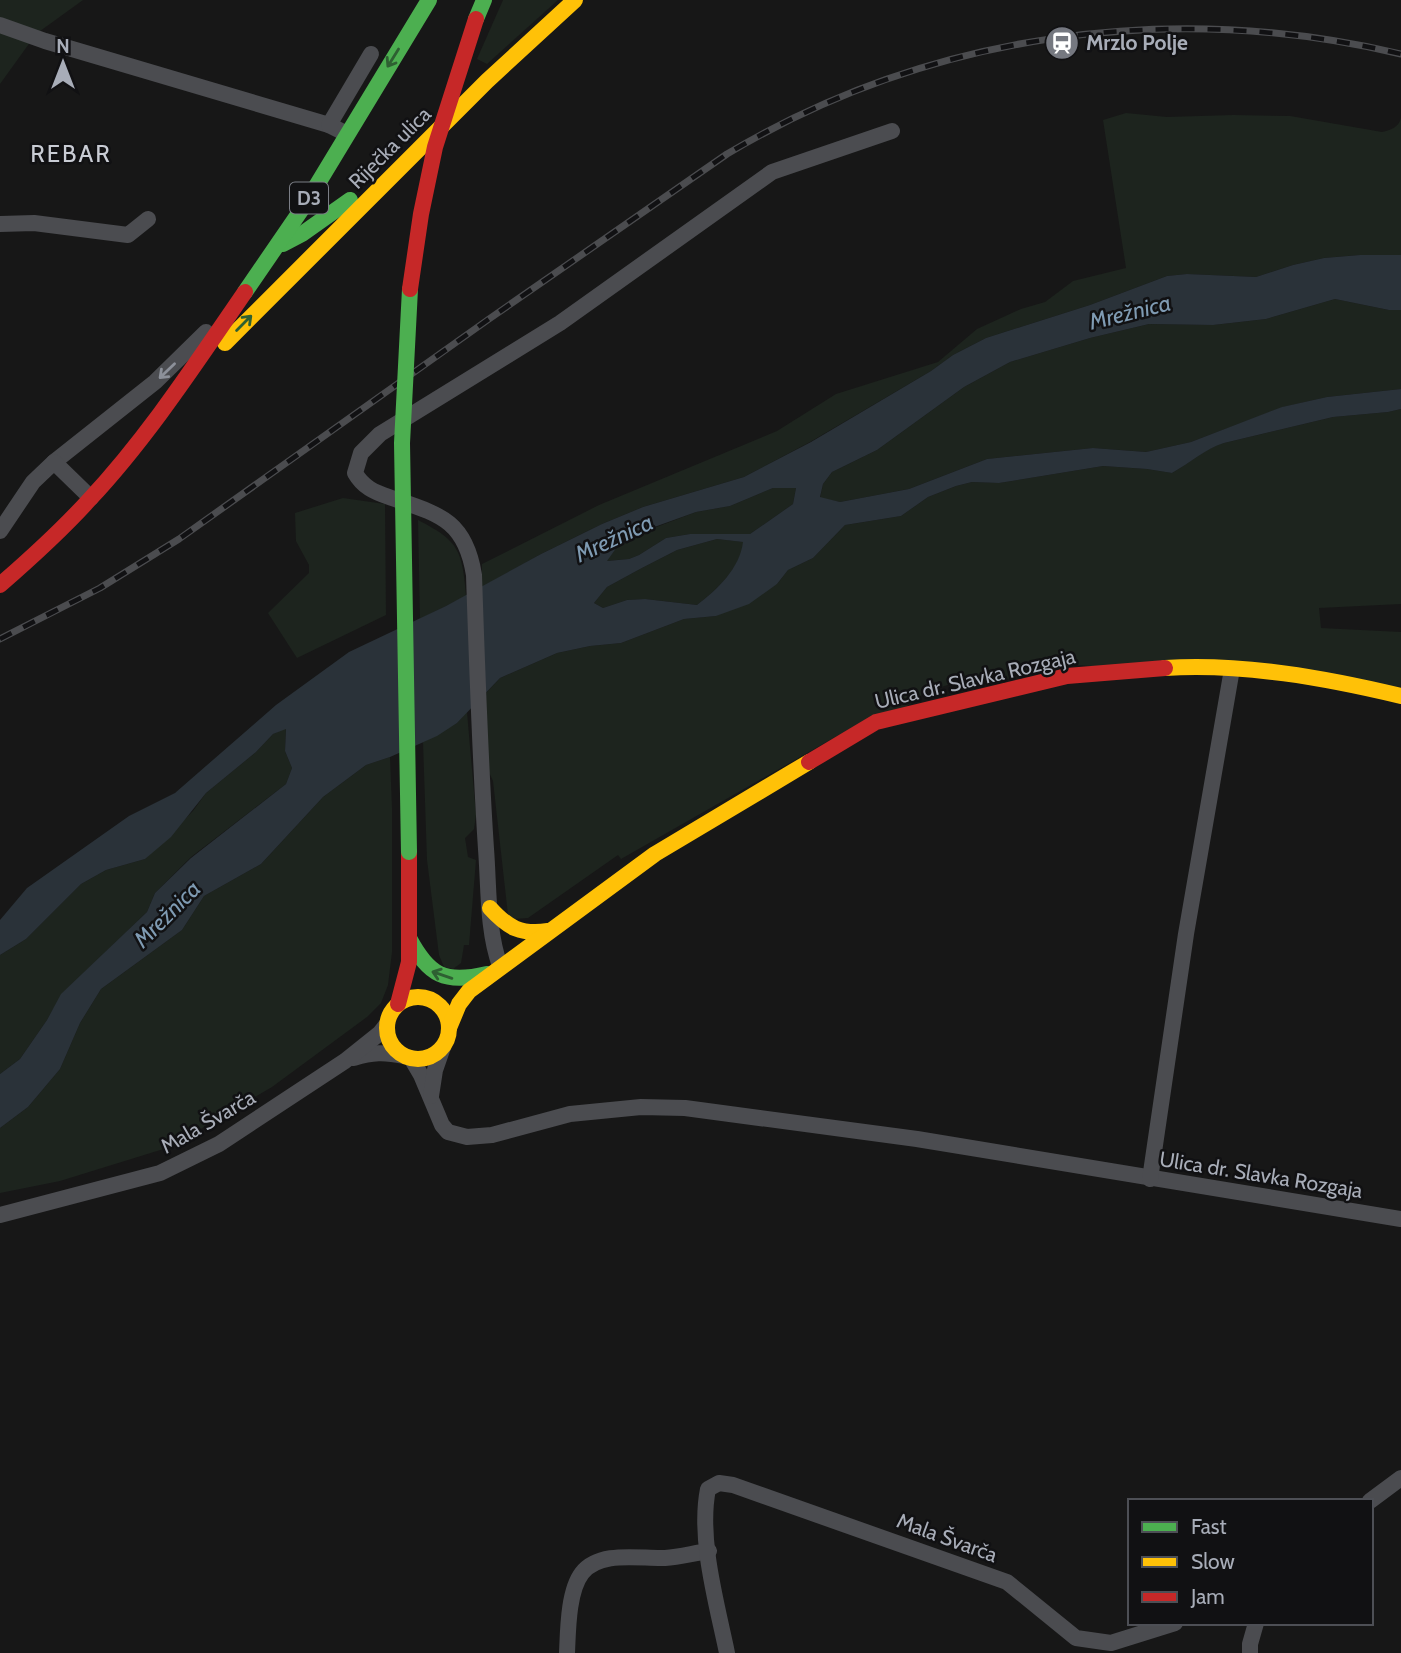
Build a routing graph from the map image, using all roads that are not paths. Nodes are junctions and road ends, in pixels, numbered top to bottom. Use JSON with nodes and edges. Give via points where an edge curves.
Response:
{"nodes":[{"id":1,"x":484,"y":0,"type":"edge"},
{"id":2,"x":575,"y":0,"type":"edge"},
{"id":3,"x":425,"y":2,"type":"edge"},
{"id":4,"x":0,"y":25,"type":"edge"},
{"id":5,"x":371,"y":54,"type":"dead end"},
{"id":6,"x":329,"y":125,"type":"junction"},
{"id":7,"x":892,"y":131,"type":"dead end"},
{"id":8,"x":347,"y":134,"type":"junction"},
{"id":9,"x":413,"y":154,"type":"junction"},
{"id":10,"x":148,"y":219,"type":"dead end"},
{"id":11,"x":0,"y":224,"type":"edge"},
{"id":12,"x":277,"y":247,"type":"junction"},
{"id":13,"x":249,"y":287,"type":"junction"},
{"id":14,"x":179,"y":389,"type":"junction"},
{"id":15,"x":54,"y":462,"type":"junction"},
{"id":16,"x":91,"y":498,"type":"junction"},
{"id":17,"x":0,"y":531,"type":"edge"},
{"id":18,"x":0,"y":585,"type":"edge"},
{"id":19,"x":1232,"y":669,"type":"junction"},
{"id":20,"x":1401,"y":696,"type":"edge"},
{"id":21,"x":490,"y":908,"type":"junction"},
{"id":22,"x":548,"y":931,"type":"junction"},
{"id":23,"x":409,"y":937,"type":"junction"},
{"id":24,"x":409,"y":962,"type":"junction"},
{"id":25,"x":497,"y":969,"type":"junction"},
{"id":26,"x":469,"y":991,"type":"junction"},
{"id":27,"x":427,"y":998,"type":"junction"},
{"id":28,"x":398,"y":1004,"type":"junction"},
{"id":29,"x":387,"y":1024,"type":"junction"},
{"id":30,"x":449,"y":1028,"type":"junction"},
{"id":31,"x":443,"y":1047,"type":"junction"},
{"id":32,"x":407,"y":1057,"type":"junction"},
{"id":33,"x":345,"y":1061,"type":"junction"},
{"id":34,"x":431,"y":1098,"type":"junction"},
{"id":35,"x":1150,"y":1179,"type":"junction"},
{"id":36,"x":0,"y":1215,"type":"edge"},
{"id":37,"x":1401,"y":1219,"type":"edge"},
{"id":38,"x":1401,"y":1478,"type":"edge"},
{"id":39,"x":1373,"y":1499,"type":"edge"},
{"id":40,"x":709,"y":1551,"type":"junction"},
{"id":41,"x":1169,"y":1625,"type":"edge"},
{"id":42,"x":1255,"y":1625,"type":"edge"},
{"id":43,"x":566,"y":1653,"type":"edge"},
{"id":44,"x":727,"y":1653,"type":"edge"},
{"id":45,"x":1250,"y":1653,"type":"edge"}],
"edges":[{"from":1,"to":23,"type":"street","bridge":true,"via":[[435,147],[409,296],[402,443]]},
{"from":2,"to":9,"type":"street","name":"Riječka ulica","number":"D3"},
{"from":3,"to":8,"type":"street","name":"Riječka ulica","number":"D3","one_way":true},
{"from":4,"to":6,"type":"street"},
{"from":5,"to":6,"type":"street"},
{"from":6,"to":8,"type":"street"},
{"from":7,"to":21,"type":"street","via":[[772,172],[561,323],[380,434],[361,453],[355,473],[361,484],[445,519],[470,551]]},
{"from":8,"to":12,"type":"street","name":"Riječka ulica","number":"D3"},
{"from":9,"to":12,"type":"street"},
{"from":14,"to":9,"type":"street","name":"Riječka ulica","number":"D3","one_way":true},
{"from":10,"to":11,"type":"street","via":[[128,235],[34,223]]},
{"from":12,"to":13,"type":"street","name":"Riječka ulica","number":"D3"},
{"from":13,"to":14,"type":"street","name":"Riječka ulica","number":"D3"},
{"from":13,"to":15,"type":"street","name":"Riječka ulica","one_way":true,"via":[[155,382]]},
{"from":14,"to":16,"type":"street","name":"Riječka ulica","number":"D3"},
{"from":15,"to":16,"type":"street"},
{"from":15,"to":17,"type":"street","name":"Riječka ulica","via":[[33,482]]},
{"from":16,"to":18,"type":"street","name":"Riječka ulica","number":"D3"},
{"from":19,"to":20,"type":"street","name":"Ulica dr. Slavka Rozgaja","via":[[1352,684]]},
{"from":19,"to":22,"type":"street","name":"Ulica dr. Slavka Rozgaja","via":[[1170,668],[1068,676],[876,722],[655,854]]},
{"from":19,"to":35,"type":"street"},
{"from":21,"to":22,"type":"street","via":[[517,932]]},
{"from":21,"to":25,"type":"street"},
{"from":22,"to":25,"type":"street","name":"Ulica dr. Slavka Rozgaja"},
{"from":23,"to":24,"type":"street"},
{"from":25,"to":23,"type":"street","one_way":true,"via":[[463,980],[438,976],[427,968]]},
{"from":24,"to":27,"type":"street","via":[[418,988]]},
{"from":24,"to":28,"type":"street"},
{"from":25,"to":26,"type":"street","name":"Ulica dr. Slavka Rozgaja"},
{"from":26,"to":27,"type":"street","name":"Ulica dr. Slavka Rozgaja"},
{"from":26,"to":30,"type":"street","name":"Ulica dr. Slavka Rozgaja"},
{"from":27,"to":28,"type":"street"},
{"from":27,"to":30,"type":"street","via":[[443,1009]]},
{"from":28,"to":29,"type":"street"},
{"from":29,"to":32,"type":"street","via":[[389,1039],[397,1052]]},
{"from":29,"to":33,"type":"street"},
{"from":30,"to":31,"type":"street"},
{"from":31,"to":32,"type":"street","via":[[428,1057]]},
{"from":31,"to":34,"type":"street"},
{"from":32,"to":33,"type":"street","via":[[369,1052]]},
{"from":32,"to":34,"type":"street","name":"Ulica dr. Slavka Rozgaja"},
{"from":33,"to":36,"type":"street","name":"Mala Švarča","via":[[219,1144],[160,1173]]},
{"from":34,"to":35,"type":"street","name":"Ulica dr. Slavka Rozgaja","via":[[448,1132],[467,1137],[570,1114],[685,1108],[917,1139]]},
{"from":35,"to":37,"type":"street","name":"Ulica dr. Slavka Rozgaja"},
{"from":38,"to":39,"type":"street"},
{"from":40,"to":41,"type":"street","name":"Mala Švarča","via":[[708,1489],[719,1483],[733,1485],[1007,1582],[1076,1638],[1111,1643]]},
{"from":40,"to":43,"type":"street","via":[[668,1558],[612,1558],[583,1572],[575,1585]]},
{"from":40,"to":44,"type":"street"},
{"from":42,"to":45,"type":"street"}]}
